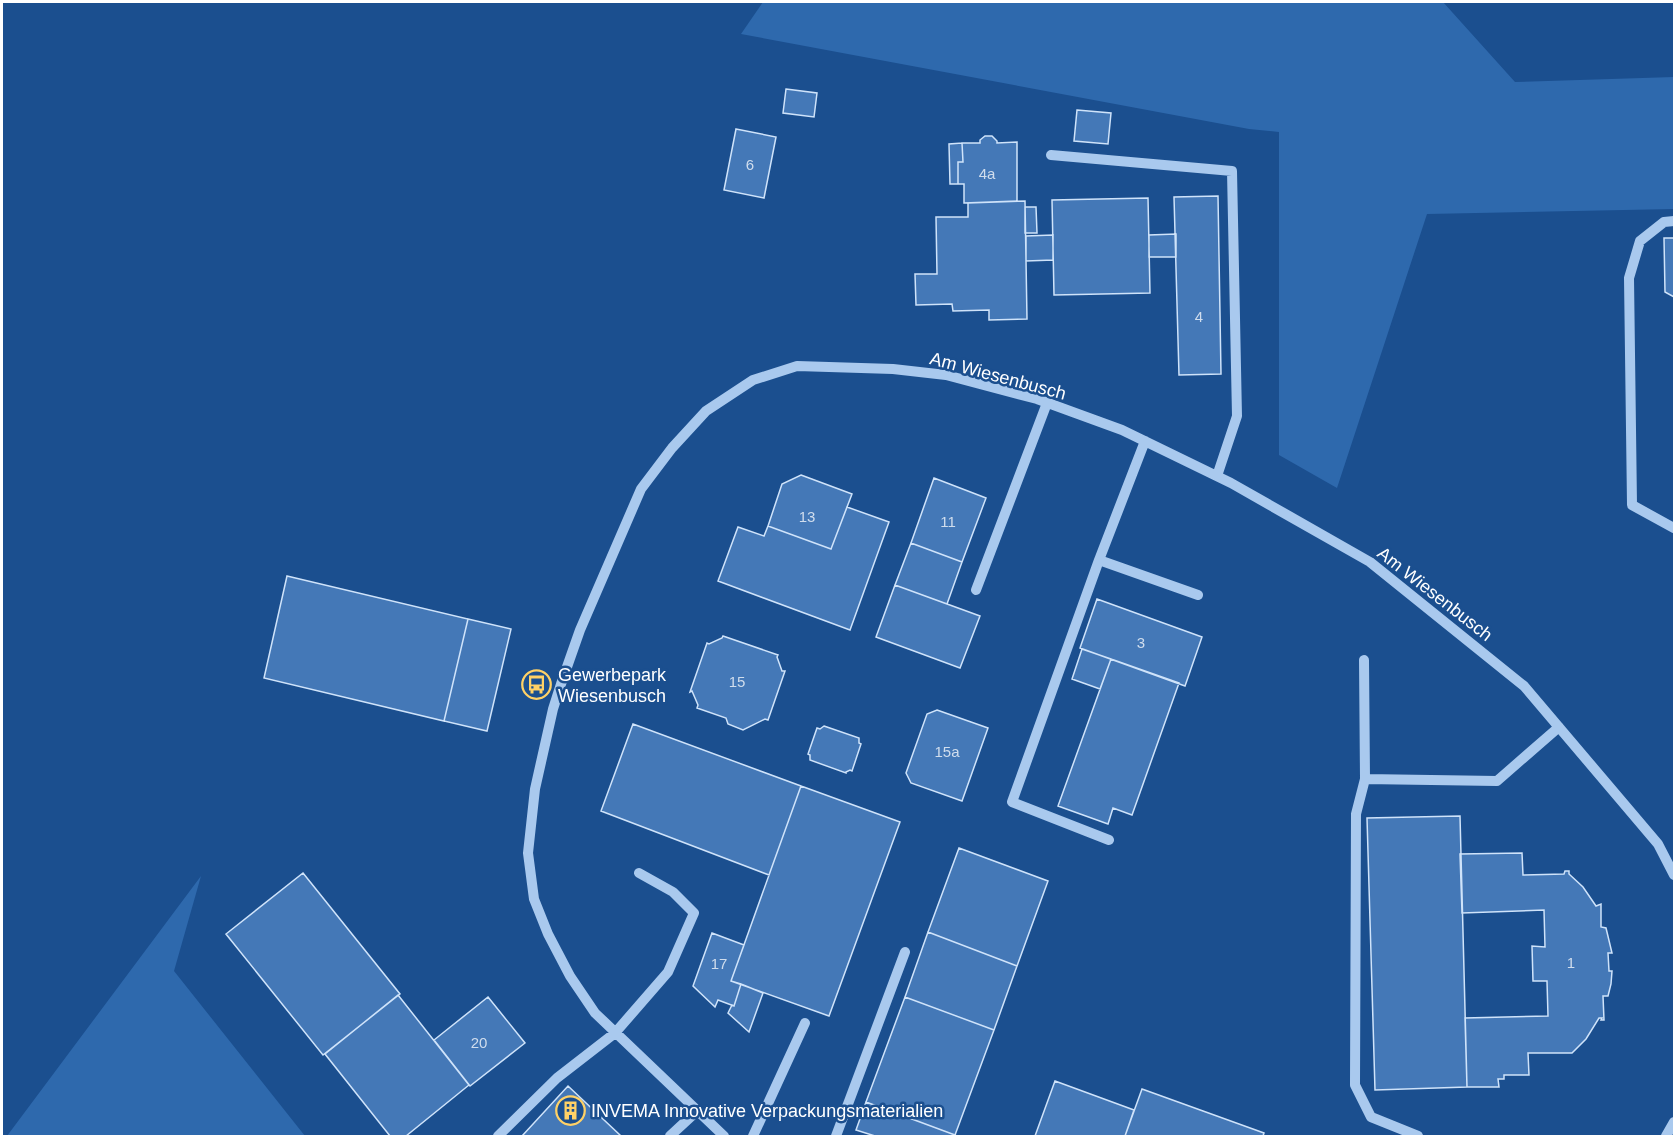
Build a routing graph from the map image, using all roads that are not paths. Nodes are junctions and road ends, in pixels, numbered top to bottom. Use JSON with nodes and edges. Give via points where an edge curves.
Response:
{"nodes":[{"id":1,"x":1051,"y":155,"type":"dead end"},
{"id":2,"x":1674,"y":221,"type":"edge"},
{"id":3,"x":1047,"y":403,"type":"junction"},
{"id":4,"x":1145,"y":441,"type":"junction"},
{"id":5,"x":1217,"y":476,"type":"junction"},
{"id":6,"x":1674,"y":528,"type":"edge"},
{"id":7,"x":1099,"y":561,"type":"junction"},
{"id":8,"x":976,"y":590,"type":"dead end"},
{"id":9,"x":1198,"y":595,"type":"dead end"},
{"id":10,"x":1364,"y":660,"type":"dead end"},
{"id":11,"x":1559,"y":727,"type":"junction"},
{"id":12,"x":1365,"y":779,"type":"junction"},
{"id":13,"x":1109,"y":840,"type":"dead end"},
{"id":14,"x":639,"y":873,"type":"dead end"},
{"id":15,"x":1674,"y":875,"type":"edge"},
{"id":16,"x":905,"y":952,"type":"dead end"},
{"id":17,"x":805,"y":1023,"type":"dead end"},
{"id":18,"x":615,"y":1033,"type":"junction"},
{"id":19,"x":697,"y":1111,"type":"junction"},
{"id":20,"x":1674,"y":1122,"type":"edge"},
{"id":21,"x":498,"y":1137,"type":"edge"},
{"id":22,"x":670,"y":1137,"type":"edge"},
{"id":23,"x":724,"y":1137,"type":"edge"},
{"id":24,"x":753,"y":1137,"type":"edge"},
{"id":25,"x":836,"y":1137,"type":"edge"},
{"id":26,"x":1418,"y":1137,"type":"edge"},
{"id":27,"x":1666,"y":1137,"type":"edge"}],
"edges":[{"from":1,"to":5,"type":"street","via":[[1232,171],[1237,416]]},
{"from":2,"to":6,"type":"street","via":[[1664,222],[1640,241],[1629,278],[1632,505]]},
{"from":3,"to":4,"type":"street","name":"Am Wiesenbusch"},
{"from":3,"to":8,"type":"street"},
{"from":3,"to":18,"type":"street","name":"Am Wiesenbusch","via":[[946,375],[797,366],[753,380],[706,411],[641,489],[580,630],[553,709],[535,789],[528,853],[534,899],[548,934],[595,1013]]},
{"from":4,"to":5,"type":"street","name":"Am Wiesenbusch"},
{"from":4,"to":7,"type":"street"},
{"from":5,"to":11,"type":"street","name":"Am Wiesenbusch","via":[[1370,562],[1524,686]]},
{"from":7,"to":9,"type":"street"},
{"from":7,"to":13,"type":"street","via":[[1012,802]]},
{"from":10,"to":12,"type":"street"},
{"from":11,"to":12,"type":"street","via":[[1497,780]]},
{"from":11,"to":15,"type":"street","name":"Am Wiesenbusch","via":[[1658,844]]},
{"from":12,"to":26,"type":"street","via":[[1356,814],[1354,1085],[1371,1118]]},
{"from":14,"to":18,"type":"street","via":[[673,892],[694,913],[668,972]]},
{"from":16,"to":25,"type":"street"},
{"from":17,"to":24,"type":"street"},
{"from":18,"to":19,"type":"street","name":"Am Wiesenbusch"},
{"from":18,"to":21,"type":"street","via":[[558,1078]]},
{"from":19,"to":22,"type":"street"},
{"from":19,"to":23,"type":"street","name":"Am Wiesenbusch"},
{"from":20,"to":27,"type":"street"}]}
